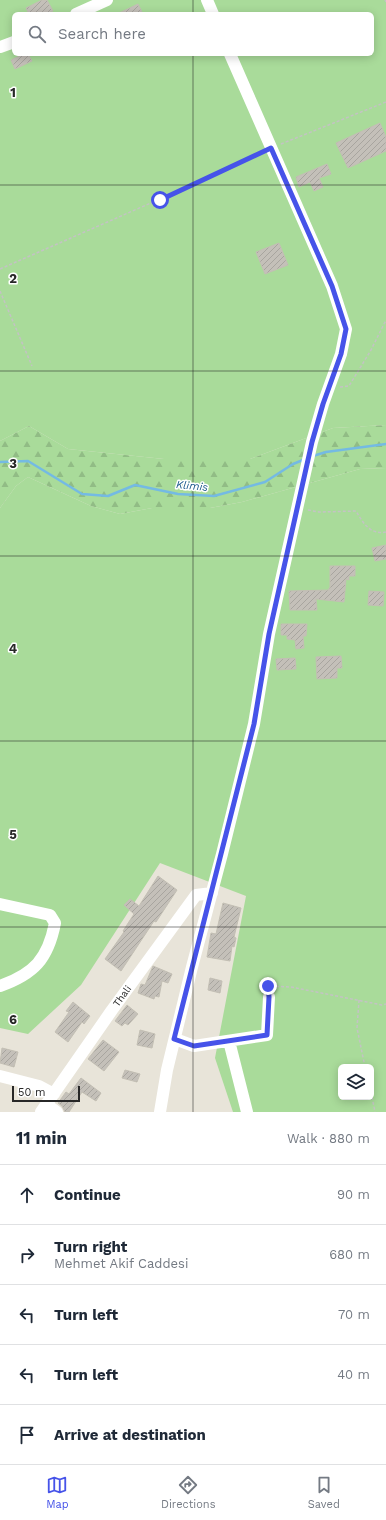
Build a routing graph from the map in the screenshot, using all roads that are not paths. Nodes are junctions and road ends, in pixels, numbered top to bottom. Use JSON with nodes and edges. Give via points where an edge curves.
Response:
{"nodes":[{"id":1,"x":107,"y":0,"type":"edge"},
{"id":2,"x":207,"y":0,"type":"edge"},
{"id":3,"x":80,"y":12,"type":"edge"},
{"id":4,"x":212,"y":12,"type":"edge"},
{"id":5,"x":12,"y":43,"type":"edge"},
{"id":6,"x":0,"y":47,"type":"edge"},
{"id":7,"x":231,"y":56,"type":"edge"},
{"id":8,"x":212,"y":893,"type":"junction"},
{"id":9,"x":0,"y":904,"type":"edge"},
{"id":10,"x":0,"y":986,"type":"edge"},
{"id":11,"x":269,"y":997,"type":"road end"},
{"id":12,"x":174,"y":1039,"type":"junction"},
{"id":13,"x":229,"y":1041,"type":"junction"},
{"id":14,"x":0,"y":1076,"type":"edge"},
{"id":15,"x":47,"y":1104,"type":"edge"},
{"id":16,"x":56,"y":1112,"type":"edge"},
{"id":17,"x":160,"y":1112,"type":"edge"},
{"id":18,"x":247,"y":1112,"type":"edge"}],
"edges":[{"from":1,"to":3,"type":"street"},
{"from":2,"to":4,"type":"street"},
{"from":5,"to":6,"type":"street"},
{"from":7,"to":8,"type":"street","via":[[332,286],[346,329],[341,354],[312,442],[269,634],[254,724]]},
{"from":8,"to":12,"type":"street"},
{"from":8,"to":15,"type":"street","name":"Thali","via":[[196,895]]},
{"from":9,"to":10,"type":"street","via":[[50,915],[55,923],[46,952],[33,969],[18,979]]},
{"from":11,"to":13,"type":"street","via":[[267,1035]]},
{"from":12,"to":13,"type":"street","via":[[194,1046]]},
{"from":12,"to":17,"type":"street"},
{"from":13,"to":18,"type":"street"},
{"from":14,"to":15,"type":"street","via":[[39,1086]]},
{"from":15,"to":16,"type":"street"}]}
